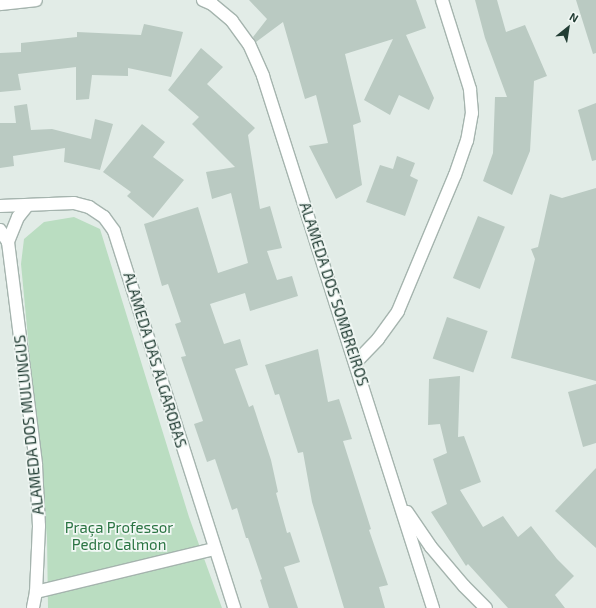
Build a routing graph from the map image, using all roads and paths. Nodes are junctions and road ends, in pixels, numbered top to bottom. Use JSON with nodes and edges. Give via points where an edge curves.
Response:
{"nodes":[{"id":1,"x":36,"y":0,"type":"edge"},
{"id":2,"x":203,"y":0,"type":"edge"},
{"id":3,"x":442,"y":0,"type":"edge"},
{"id":4,"x":0,"y":4,"type":"edge"},
{"id":5,"x":0,"y":206,"type":"edge"},
{"id":6,"x":27,"y":206,"type":"junction"},
{"id":7,"x":0,"y":230,"type":"edge"},
{"id":8,"x":8,"y":242,"type":"junction"},
{"id":9,"x":356,"y":362,"type":"junction"},
{"id":10,"x":400,"y":503,"type":"junction"},
{"id":11,"x":214,"y":550,"type":"junction"},
{"id":12,"x":36,"y":592,"type":"junction"},
{"id":13,"x":33,"y":608,"type":"edge"},
{"id":14,"x":234,"y":608,"type":"edge"},
{"id":15,"x":432,"y":608,"type":"edge"},
{"id":16,"x":486,"y":608,"type":"edge"}],
"edges":[{"from":1,"to":4,"type":"street"},
{"from":2,"to":9,"type":"street","name":"ALAMEDA DOS SOMBREIROS","via":[[212,4],[232,21],[249,44],[263,76]]},
{"from":3,"to":9,"type":"street","via":[[470,89],[472,113],[467,141],[398,311],[378,339]]},
{"from":5,"to":6,"type":"street","name":"ALAMEDA DAS ALGAROBAS"},
{"from":6,"to":8,"type":"street","name":"ALAMEDA DOS MULUNGUS","via":[[18,217]]},
{"from":6,"to":11,"type":"street","name":"ALAMEDA DAS ALGAROBAS","via":[[74,204],[89,207],[104,217],[114,231]]},
{"from":7,"to":8,"type":"street","name":"ALAMEDA DOS MULUNGUS"},
{"from":8,"to":12,"type":"street","name":"ALAMEDA DOS MULUNGUS","via":[[36,465],[39,526]]},
{"from":9,"to":10,"type":"street","name":"ALAMEDA DOS SOMBREIROS"},
{"from":10,"to":15,"type":"street","name":"ALAMEDA DOS SOMBREIROS"},
{"from":10,"to":16,"type":"street","via":[[431,548]]},
{"from":11,"to":12,"type":"street"},
{"from":11,"to":14,"type":"street","name":"ALAMEDA DAS ALGAROBAS"},
{"from":12,"to":13,"type":"street","name":"ALAMEDA DOS MULUNGUS"}]}
